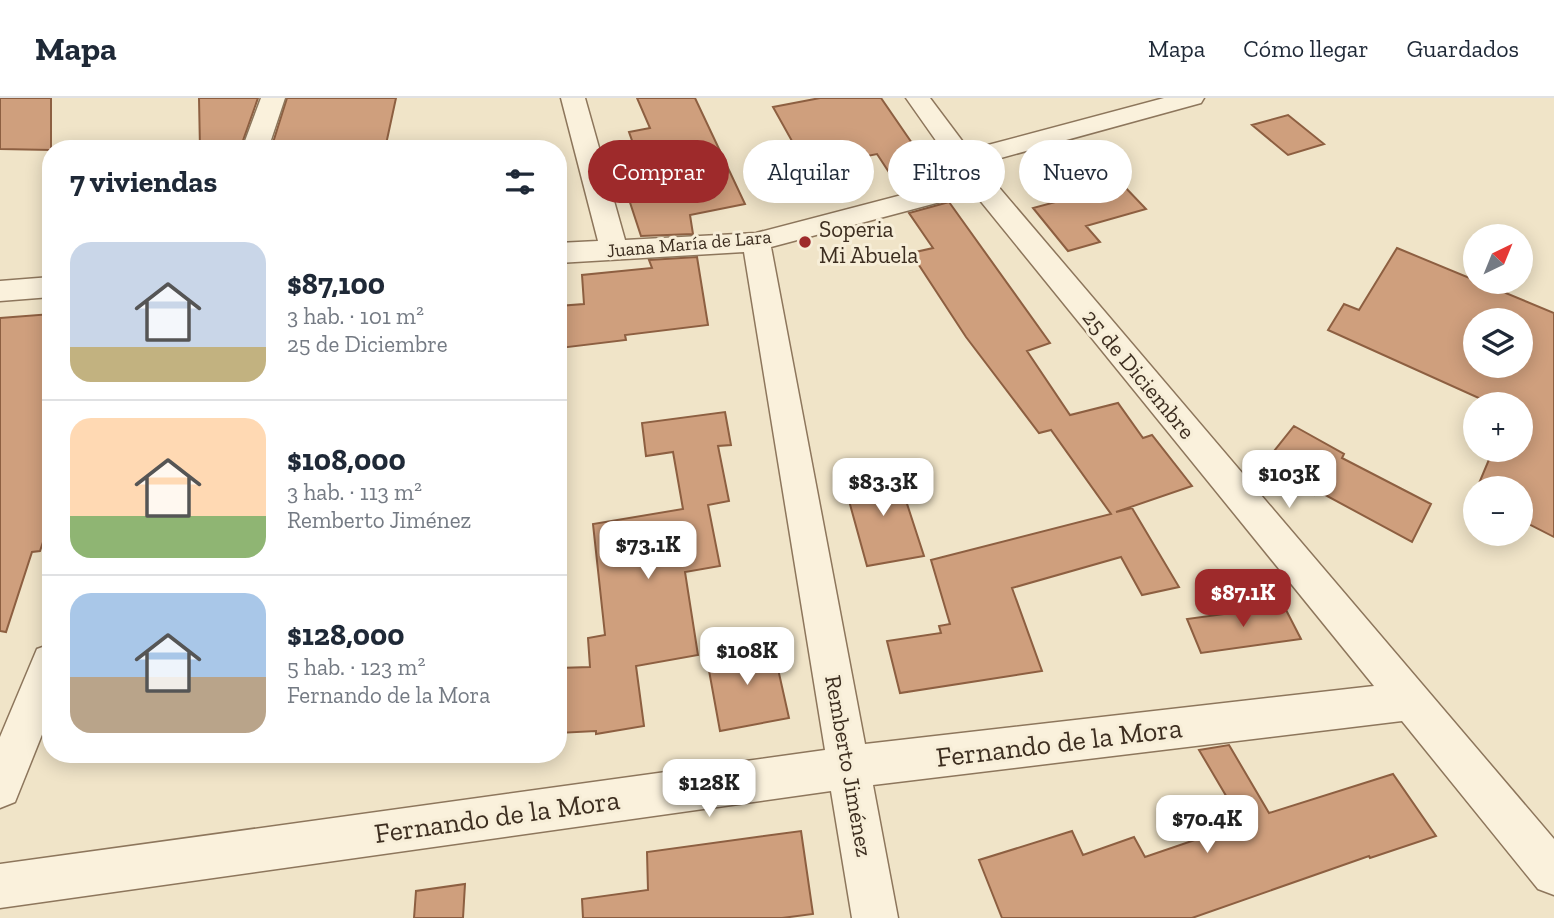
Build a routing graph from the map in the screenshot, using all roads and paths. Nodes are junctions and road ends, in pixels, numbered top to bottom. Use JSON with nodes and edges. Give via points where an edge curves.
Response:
{"nodes":[{"id":1,"x":273,"y":98,"type":"edge"},
{"id":2,"x":573,"y":98,"type":"edge"},
{"id":3,"x":918,"y":98,"type":"edge"},
{"id":4,"x":1192,"y":98,"type":"edge"},
{"id":5,"x":257,"y":140,"type":"edge"},
{"id":6,"x":949,"y":140,"type":"edge"},
{"id":7,"x":1005,"y":160,"type":"edge"},
{"id":8,"x":888,"y":199,"type":"edge"},
{"id":9,"x":999,"y":203,"type":"edge"},
{"id":10,"x":756,"y":242,"type":"junction"},
{"id":11,"x":614,"y":250,"type":"junction"},
{"id":12,"x":567,"y":253,"type":"edge"},
{"id":13,"x":42,"y":288,"type":"edge"},
{"id":14,"x":0,"y":291,"type":"edge"},
{"id":15,"x":42,"y":684,"type":"edge"},
{"id":16,"x":1411,"y":701,"type":"junction"},
{"id":17,"x":850,"y":767,"type":"junction"},
{"id":18,"x":0,"y":787,"type":"edge"},
{"id":19,"x":1554,"y":873,"type":"edge"},
{"id":20,"x":0,"y":886,"type":"edge"},
{"id":21,"x":875,"y":918,"type":"edge"}],
"edges":[{"from":1,"to":5,"type":"street"},
{"from":2,"to":11,"type":"street"},
{"from":3,"to":6,"type":"street","name":"25 de Diciembre"},
{"from":4,"to":7,"type":"street","name":"Juana María de Lara"},
{"from":8,"to":10,"type":"street","name":"Juana María de Lara"},
{"from":9,"to":16,"type":"street","name":"25 de Diciembre"},
{"from":10,"to":11,"type":"street","name":"Juana María de Lara"},
{"from":10,"to":17,"type":"street","name":"Remberto Jiménez"},
{"from":11,"to":12,"type":"street","name":"Juana María de Lara"},
{"from":13,"to":14,"type":"street"},
{"from":15,"to":18,"type":"street"},
{"from":16,"to":17,"type":"street","name":"Fernando de la Mora"},
{"from":16,"to":19,"type":"street","name":"25 de Diciembre"},
{"from":17,"to":20,"type":"street","name":"Fernando de la Mora"},
{"from":17,"to":21,"type":"street","name":"Remberto Jiménez"}]}
